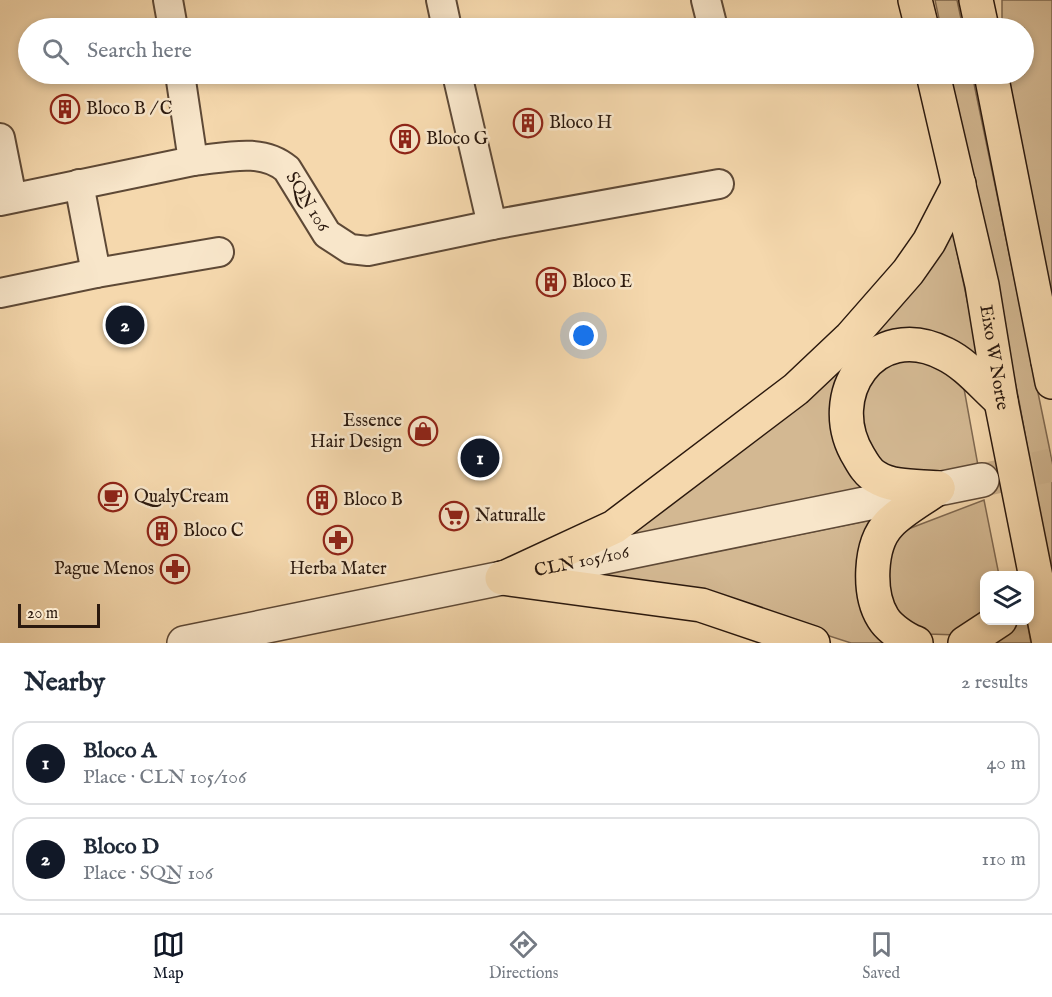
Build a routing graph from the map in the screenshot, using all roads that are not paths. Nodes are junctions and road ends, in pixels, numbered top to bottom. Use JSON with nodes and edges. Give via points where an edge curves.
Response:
{"nodes":[{"id":1,"x":168,"y":0,"type":"edge"},
{"id":2,"x":441,"y":0,"type":"edge"},
{"id":3,"x":706,"y":0,"type":"edge"},
{"id":4,"x":915,"y":0,"type":"edge"},
{"id":5,"x":976,"y":0,"type":"edge"},
{"id":6,"x":171,"y":18,"type":"edge"},
{"id":7,"x":445,"y":18,"type":"edge"},
{"id":8,"x":710,"y":18,"type":"edge"},
{"id":9,"x":920,"y":18,"type":"edge"},
{"id":10,"x":980,"y":18,"type":"edge"},
{"id":11,"x":182,"y":84,"type":"edge"},
{"id":12,"x":459,"y":84,"type":"edge"},
{"id":13,"x":935,"y":84,"type":"edge"},
{"id":14,"x":993,"y":84,"type":"edge"},
{"id":15,"x":0,"y":138,"type":"edge"},
{"id":16,"x":194,"y":161,"type":"junction"},
{"id":17,"x":79,"y":184,"type":"junction"},
{"id":18,"x":719,"y":184,"type":"dead end"},
{"id":19,"x":959,"y":184,"type":"junction"},
{"id":20,"x":6,"y":199,"type":"edge"},
{"id":21,"x":492,"y":225,"type":"junction"},
{"id":22,"x":219,"y":252,"type":"dead end"},
{"id":23,"x":96,"y":273,"type":"junction"},
{"id":24,"x":0,"y":293,"type":"edge"},
{"id":25,"x":1050,"y":366,"type":"edge"},
{"id":26,"x":1000,"y":400,"type":"junction"},
{"id":27,"x":982,"y":480,"type":"tunnel mouth"},
{"id":28,"x":938,"y":488,"type":"junction"},
{"id":29,"x":1031,"y":571,"type":"edge"},
{"id":30,"x":504,"y":577,"type":"junction"},
{"id":31,"x":1034,"y":588,"type":"edge"},
{"id":32,"x":994,"y":625,"type":"edge"},
{"id":33,"x":184,"y":643,"type":"edge"},
{"id":34,"x":813,"y":643,"type":"edge"},
{"id":35,"x":916,"y":643,"type":"edge"},
{"id":36,"x":965,"y":643,"type":"edge"},
{"id":37,"x":1049,"y":643,"type":"edge"}],
"edges":[{"from":1,"to":6,"type":"street"},
{"from":2,"to":7,"type":"street"},
{"from":3,"to":8,"type":"street"},
{"from":4,"to":9,"type":"main road"},
{"from":5,"to":10,"type":"main road"},
{"from":11,"to":16,"type":"street"},
{"from":12,"to":21,"type":"street"},
{"from":13,"to":19,"type":"main road","name":"Eixo W Norte"},
{"from":14,"to":25,"type":"main road"},
{"from":15,"to":20,"type":"street","name":"SQN 106"},
{"from":16,"to":17,"type":"street","name":"SQN 106"},
{"from":16,"to":21,"type":"street","name":"SQN 106","via":[[254,155],[278,161],[287,169],[327,234],[350,249],[368,251]]},
{"from":17,"to":20,"type":"street","name":"SQN 106"},
{"from":17,"to":23,"type":"street"},
{"from":18,"to":21,"type":"street","name":"SQN 106"},
{"from":19,"to":26,"type":"main road","name":"Eixo W Norte","via":[[982,285]]},
{"from":19,"to":30,"type":"main road","via":[[929,242],[908,272],[851,337],[796,389],[614,527]]},
{"from":22,"to":23,"type":"street"},
{"from":23,"to":24,"type":"street"},
{"from":26,"to":28,"type":"main road","via":[[958,362],[925,347],[890,346],[861,365],[846,407],[852,447],[875,477],[890,484]]},
{"from":26,"to":29,"type":"main road","name":"Eixo W Norte"},
{"from":27,"to":28,"type":"street","name":"CLN 105/106"},
{"from":28,"to":30,"type":"street","name":"CLN 105/106"},
{"from":28,"to":35,"type":"main road","via":[[889,524],[873,567],[876,598],[883,618]]},
{"from":30,"to":33,"type":"street","name":"CLN 105/106"},
{"from":30,"to":34,"type":"main road","via":[[700,605]]},
{"from":31,"to":37,"type":"main road","name":"Eixo W Norte"},
{"from":32,"to":36,"type":"main road"}]}
